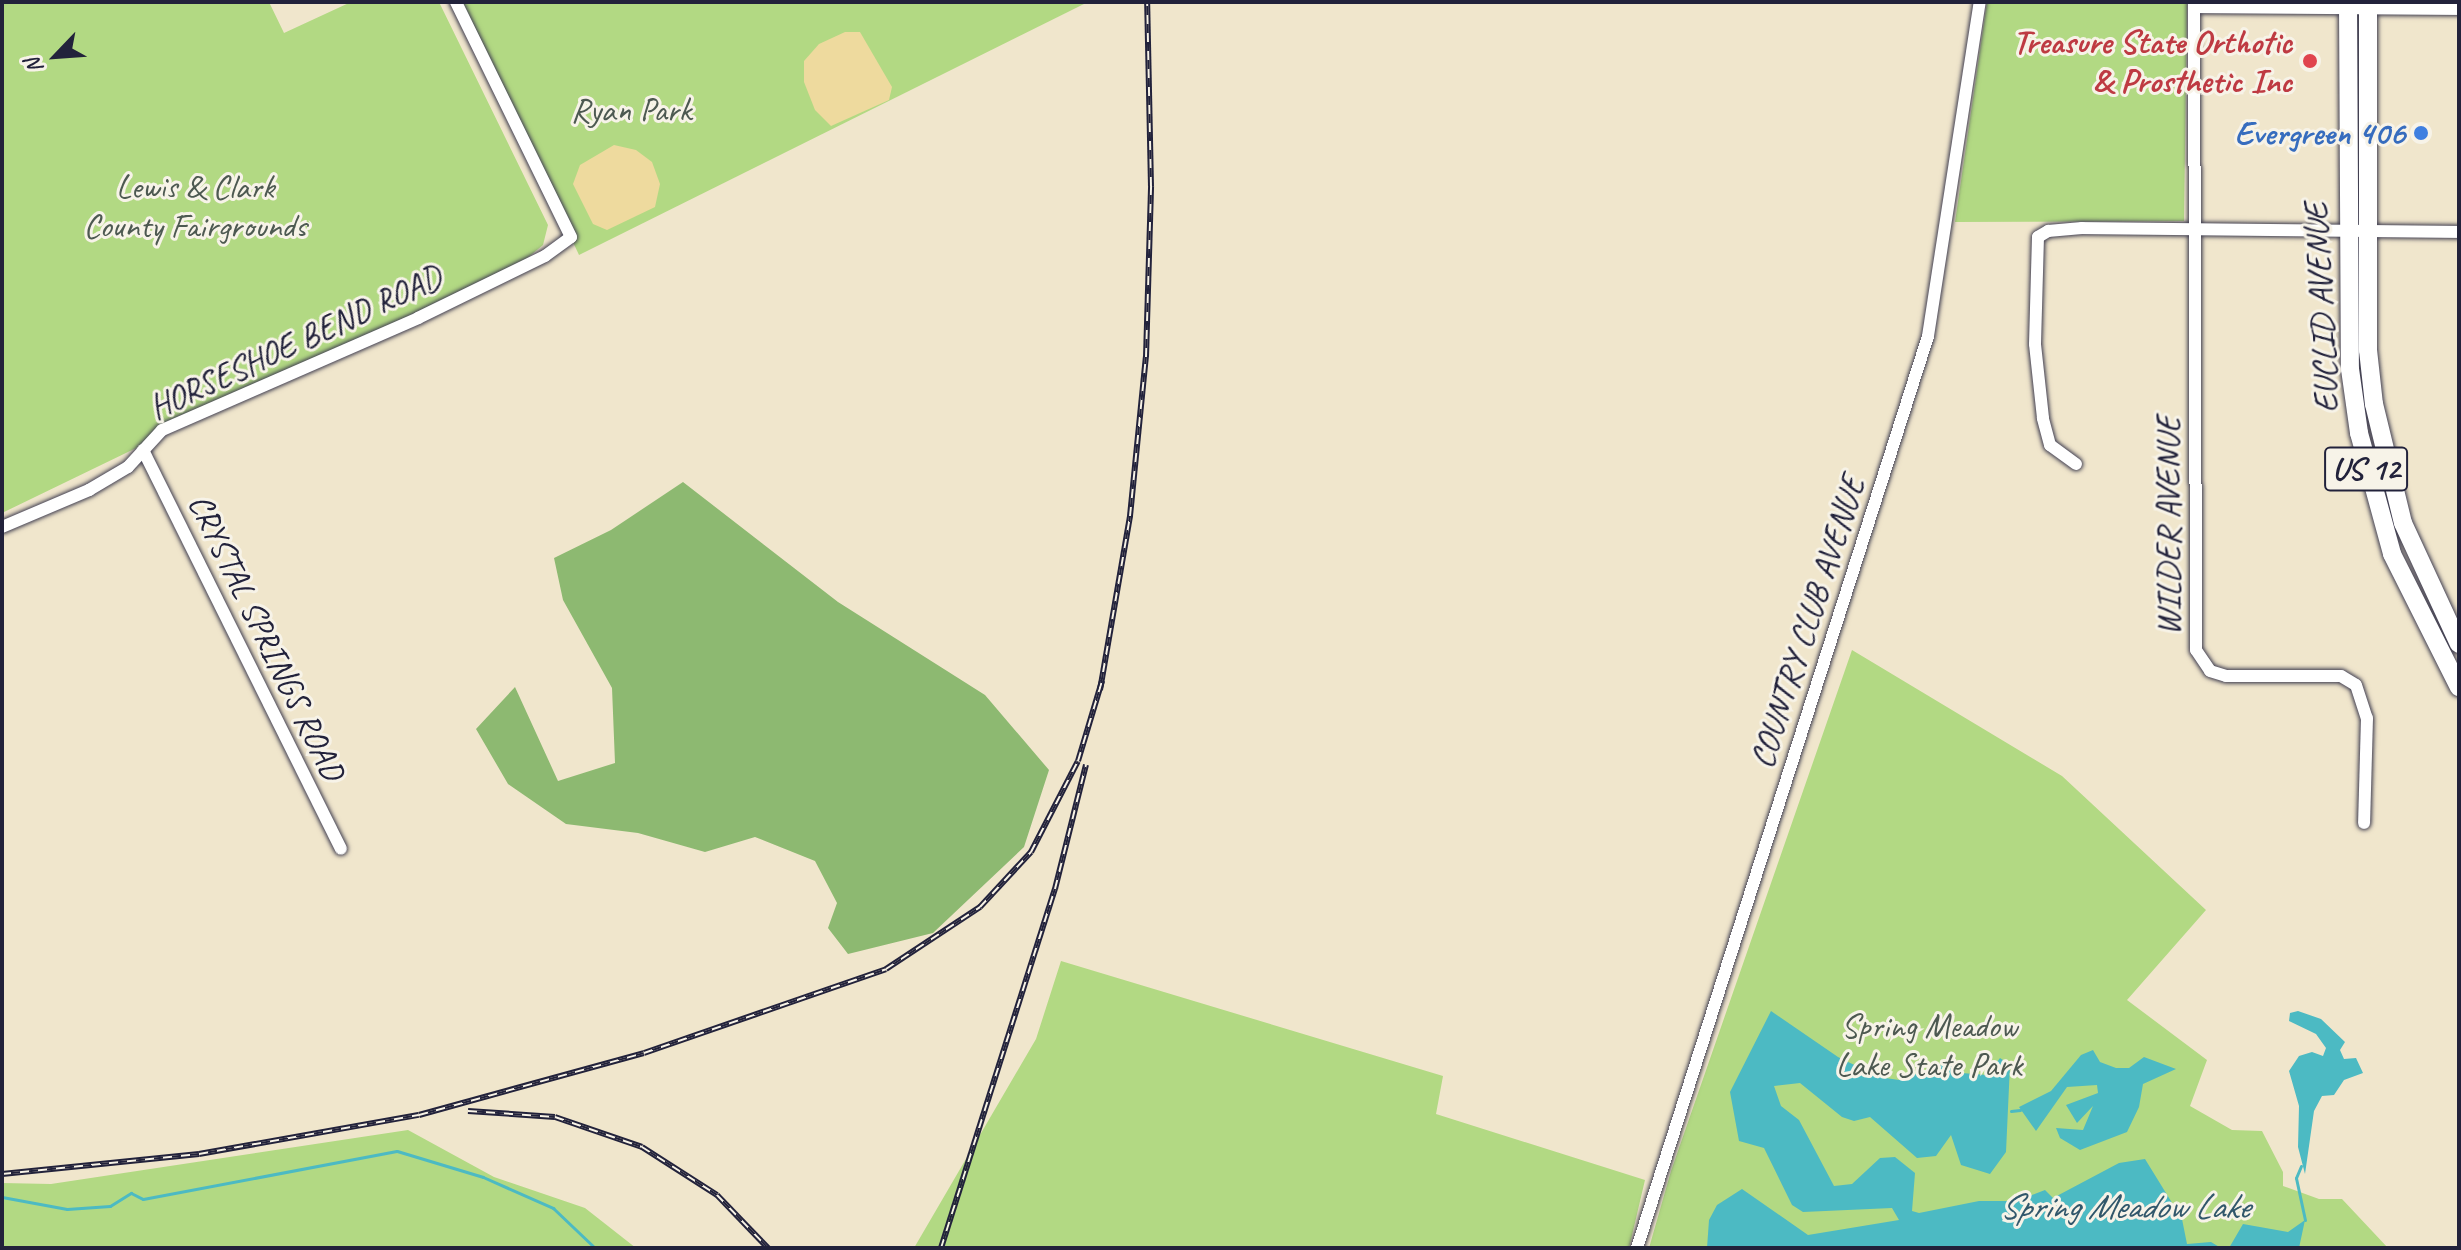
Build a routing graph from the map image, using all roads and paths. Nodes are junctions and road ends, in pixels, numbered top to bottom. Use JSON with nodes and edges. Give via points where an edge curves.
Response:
{"nodes":[{"id":1,"x":456,"y":2,"type":"edge"},
{"id":2,"x":1980,"y":2,"type":"edge"},
{"id":3,"x":2194,"y":4,"type":"edge"},
{"id":4,"x":2348,"y":5,"type":"edge"},
{"id":5,"x":2368,"y":5,"type":"edge"},
{"id":6,"x":2459,"y":9,"type":"edge"},
{"id":7,"x":2195,"y":231,"type":"junction"},
{"id":8,"x":2367,"y":231,"type":"junction"},
{"id":9,"x":2347,"y":232,"type":"junction"},
{"id":10,"x":2459,"y":232,"type":"edge"},
{"id":11,"x":143,"y":450,"type":"junction"},
{"id":12,"x":2076,"y":464,"type":"dead end"},
{"id":13,"x":2,"y":527,"type":"edge"},
{"id":14,"x":2459,"y":644,"type":"edge"},
{"id":15,"x":2456,"y":675,"type":"edge"},
{"id":16,"x":2364,"y":823,"type":"dead end"},
{"id":17,"x":341,"y":848,"type":"dead end"},
{"id":18,"x":1637,"y":1248,"type":"edge"}],
"edges":[{"from":1,"to":11,"type":"street","name":"HORSESHOE BEND ROAD","via":[[571,237],[535,261],[238,400],[162,430]]},
{"from":2,"to":18,"type":"street","name":"COUNTRY CLUB AVENUE","via":[[1928,336]]},
{"from":3,"to":4,"type":"street"},
{"from":3,"to":7,"type":"street","name":"WILDER AVENUE"},
{"from":4,"to":5,"type":"street"},
{"from":4,"to":9,"type":"highway","name":"EUCLID AVENUE","number":"US 12"},
{"from":5,"to":6,"type":"street"},
{"from":5,"to":8,"type":"highway","name":"EUCLID AVENUE","number":"US 12"},
{"from":7,"to":9,"type":"street"},
{"from":7,"to":12,"type":"street","via":[[2082,228],[2038,237],[2036,355],[2043,418],[2050,445]]},
{"from":7,"to":16,"type":"street","name":"WILDER AVENUE","via":[[2196,650],[2210,671],[2226,676],[2341,676],[2356,685],[2367,718]]},
{"from":8,"to":9,"type":"street"},
{"from":8,"to":10,"type":"street"},
{"from":8,"to":14,"type":"highway","name":"EUCLID AVENUE","number":"US 12","via":[[2368,350],[2383,446],[2417,562]]},
{"from":9,"to":15,"type":"highway","name":"EUCLID AVENUE","number":"US 12","via":[[2350,369],[2367,475],[2392,554]]},
{"from":11,"to":13,"type":"street","name":"HORSESHOE BEND ROAD","via":[[128,467],[89,490]]},
{"from":11,"to":17,"type":"street","name":"CRYSTAL SPRINGS ROAD"}]}
